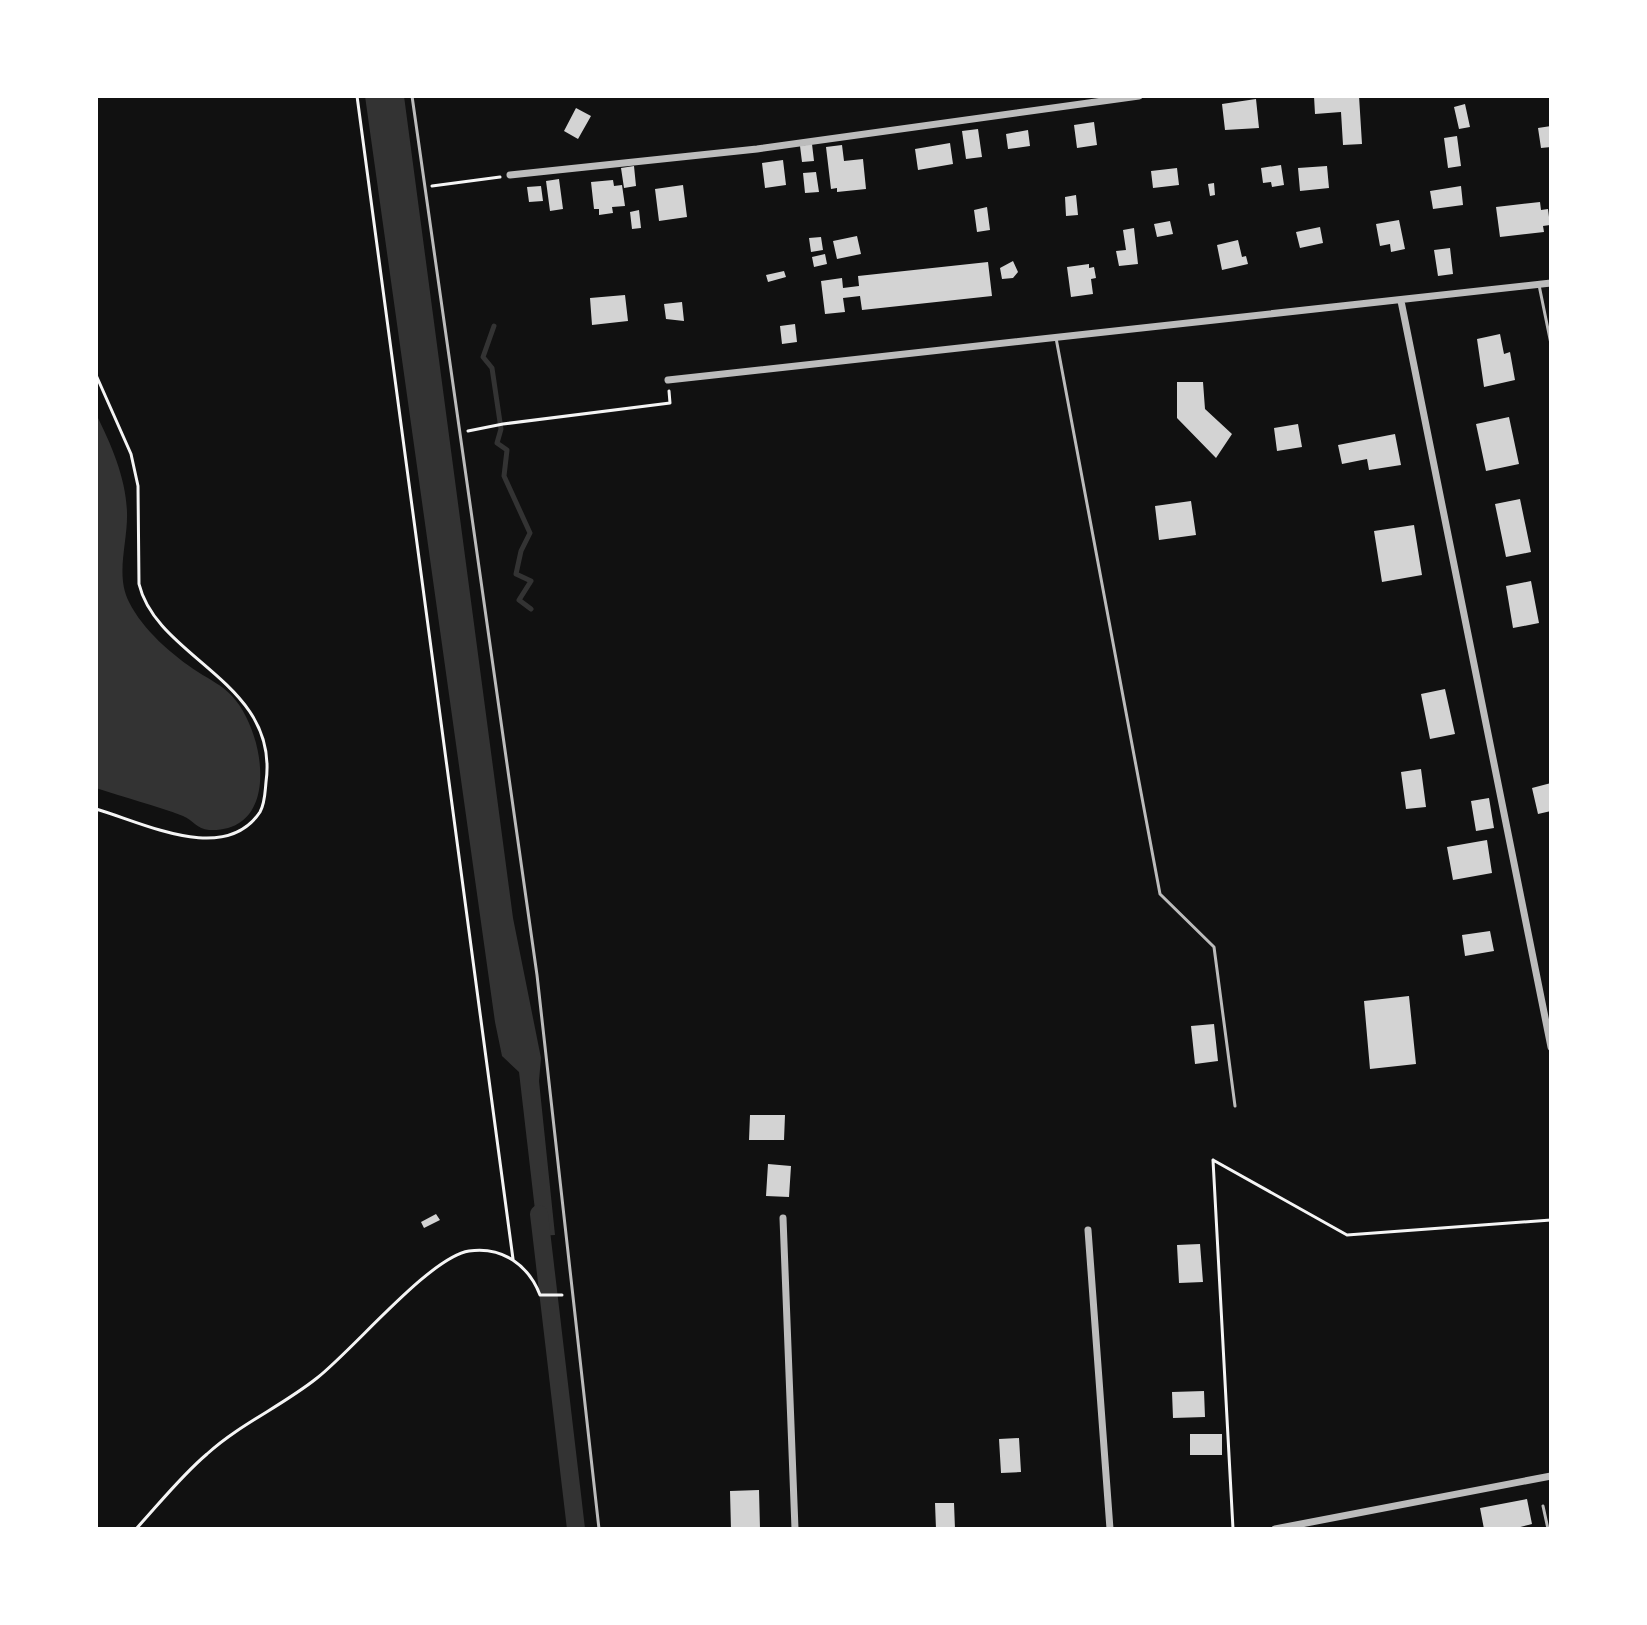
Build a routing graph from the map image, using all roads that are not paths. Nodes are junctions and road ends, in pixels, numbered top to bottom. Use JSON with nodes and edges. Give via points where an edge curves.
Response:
{"nodes":[{"id":1,"x":412,"y":96,"type":"edge"},
{"id":2,"x":1139,"y":96,"type":"edge"},
{"id":3,"x":510,"y":175,"type":"road end"},
{"id":4,"x":1551,"y":283,"type":"edge"},
{"id":5,"x":1539,"y":284,"type":"junction"},
{"id":6,"x":1401,"y":301,"type":"junction"},
{"id":7,"x":1056,"y":338,"type":"junction"},
{"id":8,"x":1551,"y":344,"type":"edge"},
{"id":9,"x":668,"y":380,"type":"road end"},
{"id":10,"x":1551,"y":1047,"type":"edge"},
{"id":11,"x":1235,"y":1106,"type":"dead end"},
{"id":12,"x":783,"y":1218,"type":"dead end"},
{"id":13,"x":1088,"y":1230,"type":"dead end"},
{"id":14,"x":1551,"y":1476,"type":"edge"},
{"id":15,"x":1543,"y":1506,"type":"dead end"},
{"id":16,"x":1316,"y":1525,"type":"edge"},
{"id":17,"x":599,"y":1529,"type":"edge"},
{"id":18,"x":795,"y":1529,"type":"edge"},
{"id":19,"x":1110,"y":1529,"type":"edge"},
{"id":20,"x":1275,"y":1529,"type":"edge"},
{"id":21,"x":1548,"y":1529,"type":"edge"}],
"edges":[{"from":1,"to":17,"type":"lane","via":[[537,975]]},
{"from":2,"to":3,"type":"street","via":[[757,149]]},
{"from":4,"to":5,"type":"street"},
{"from":5,"to":6,"type":"street"},
{"from":5,"to":8,"type":"lane"},
{"from":6,"to":7,"type":"street"},
{"from":6,"to":10,"type":"street"},
{"from":7,"to":9,"type":"street"},
{"from":7,"to":11,"type":"lane","via":[[1160,894],[1214,947]]},
{"from":12,"to":18,"type":"street"},
{"from":13,"to":19,"type":"street"},
{"from":14,"to":16,"type":"street"},
{"from":15,"to":21,"type":"lane"},
{"from":16,"to":20,"type":"street"}]}
